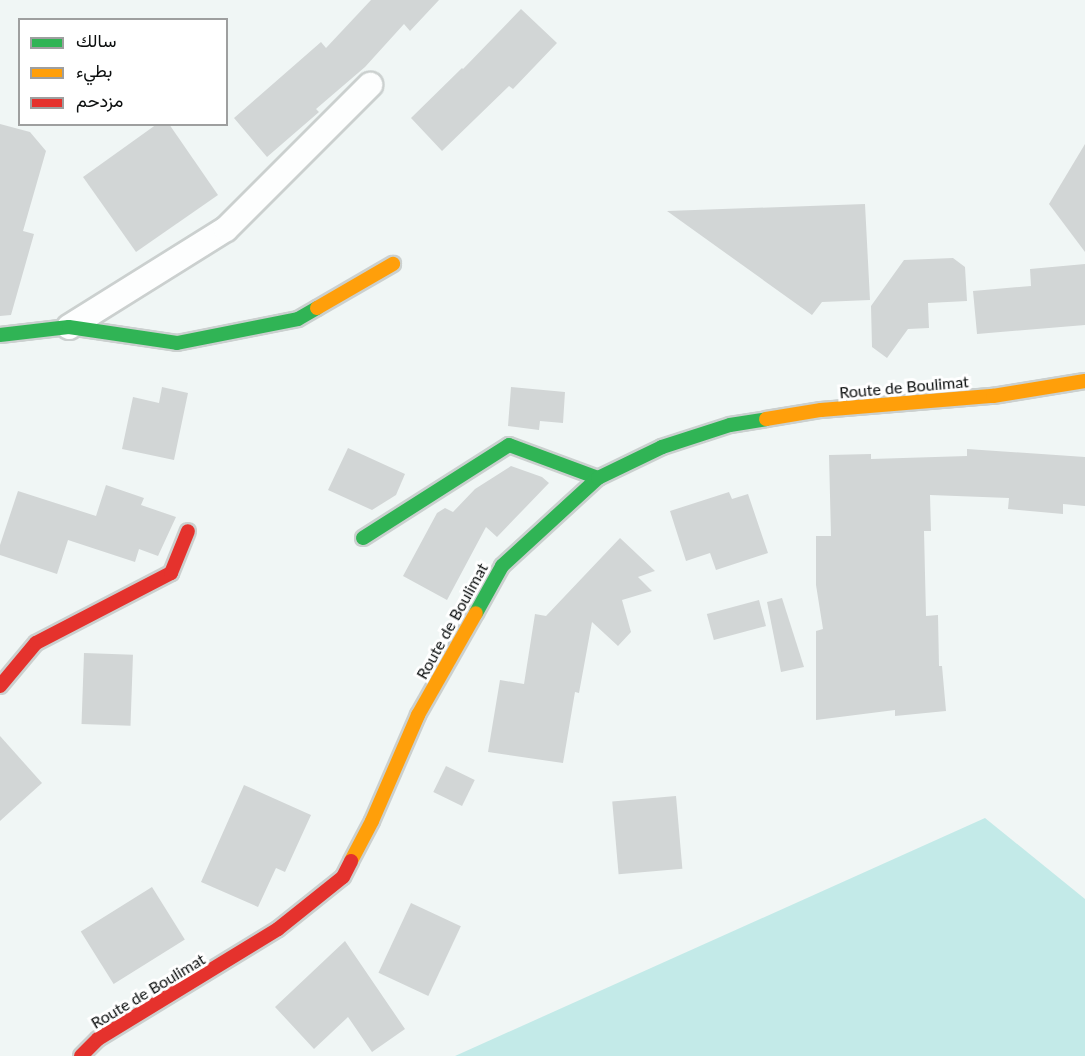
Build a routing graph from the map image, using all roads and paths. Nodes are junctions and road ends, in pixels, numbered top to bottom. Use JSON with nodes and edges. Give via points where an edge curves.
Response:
{"nodes":[{"id":1,"x":370,"y":85,"type":"dead end"},
{"id":2,"x":393,"y":264,"type":"dead end"},
{"id":3,"x":69,"y":327,"type":"junction"},
{"id":4,"x":0,"y":335,"type":"edge"},
{"id":5,"x":1085,"y":381,"type":"edge"},
{"id":6,"x":598,"y":478,"type":"junction"},
{"id":7,"x":188,"y":531,"type":"dead end"},
{"id":8,"x":363,"y":538,"type":"dead end"},
{"id":9,"x":0,"y":686,"type":"edge"},
{"id":10,"x":81,"y":1056,"type":"edge"}],
"edges":[{"from":1,"to":3,"type":"street","via":[[225,229]]},
{"from":2,"to":3,"type":"main road","via":[[298,319],[177,344]]},
{"from":3,"to":4,"type":"main road"},
{"from":5,"to":6,"type":"main road","name":"Route de Boulimat","via":[[993,396],[821,410],[730,425],[662,447]]},
{"from":6,"to":8,"type":"main road","via":[[508,445]]},
{"from":6,"to":10,"type":"main road","name":"Route de Boulimat","via":[[502,566],[418,715],[343,877],[278,929],[98,1039]]},
{"from":7,"to":9,"type":"main road","via":[[171,573],[36,643]]}]}
